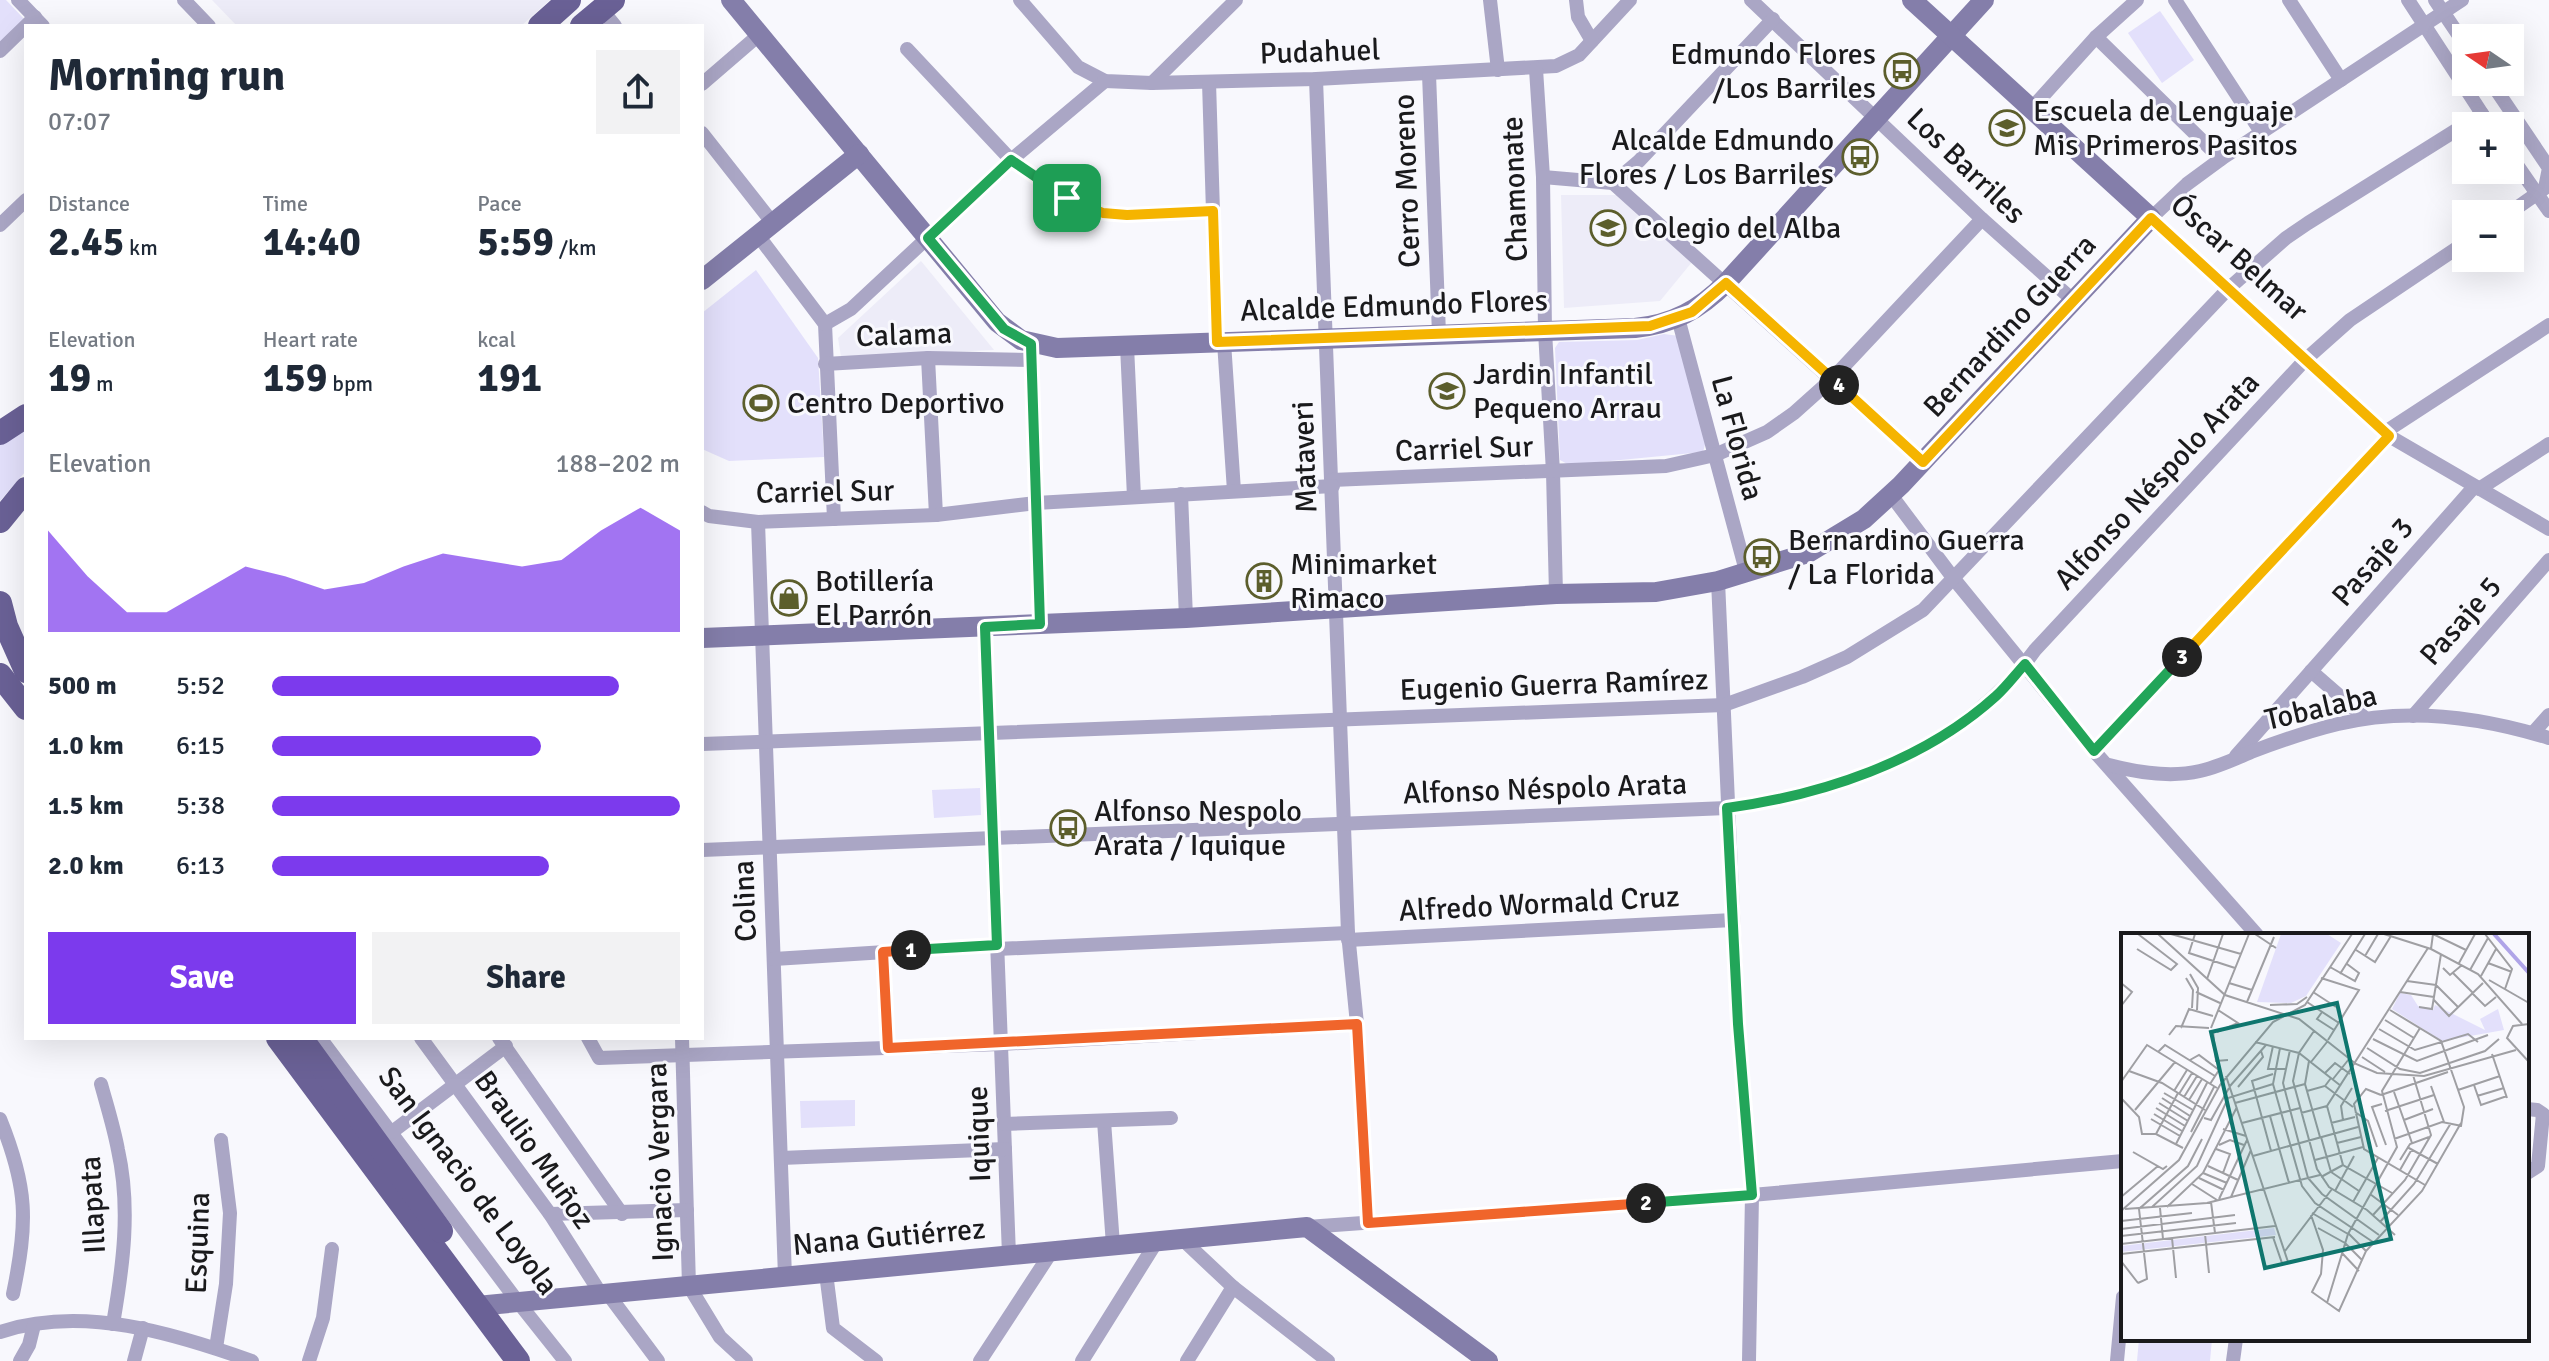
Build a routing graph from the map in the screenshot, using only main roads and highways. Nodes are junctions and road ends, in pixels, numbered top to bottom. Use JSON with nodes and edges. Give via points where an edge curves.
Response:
{"nodes":[{"id":1,"x":569,"y":0,"type":"edge"},
{"id":2,"x":610,"y":12,"type":"edge"},
{"id":3,"x":547,"y":24,"type":"edge"},
{"id":4,"x":586,"y":24,"type":"edge"},
{"id":5,"x":24,"y":416,"type":"edge"},
{"id":6,"x":0,"y":417,"type":"edge"},
{"id":7,"x":24,"y":417,"type":"edge"},
{"id":8,"x":0,"y":433,"type":"edge"},
{"id":9,"x":24,"y":491,"type":"edge"},
{"id":10,"x":0,"y":521,"type":"edge"},
{"id":11,"x":0,"y":603,"type":"edge"},
{"id":12,"x":24,"y":666,"type":"edge"},
{"id":13,"x":0,"y":675,"type":"edge"},
{"id":14,"x":24,"y":705,"type":"edge"},
{"id":15,"x":280,"y":1040,"type":"edge"},
{"id":16,"x":302,"y":1040,"type":"edge"},
{"id":17,"x":497,"y":1304,"type":"junction"},
{"id":18,"x":518,"y":1361,"type":"edge"},
{"id":19,"x":538,"y":1361,"type":"edge"}],
"edges":[{"from":1,"to":3,"type":"main road"},
{"from":2,"to":4,"type":"main road"},
{"from":5,"to":6,"type":"main road"},
{"from":7,"to":8,"type":"main road"},
{"from":9,"to":10,"type":"main road"},
{"from":11,"to":12,"type":"main road"},
{"from":13,"to":14,"type":"main road"},
{"from":15,"to":17,"type":"main road","name":"San Ignacio de Loyola"},
{"from":16,"to":17,"type":"main road","name":"San Ignacio de Loyola"},
{"from":17,"to":18,"type":"main road","name":"San Ignacio de Loyola"},
{"from":17,"to":19,"type":"main road","name":"San Ignacio de Loyola"}]}
